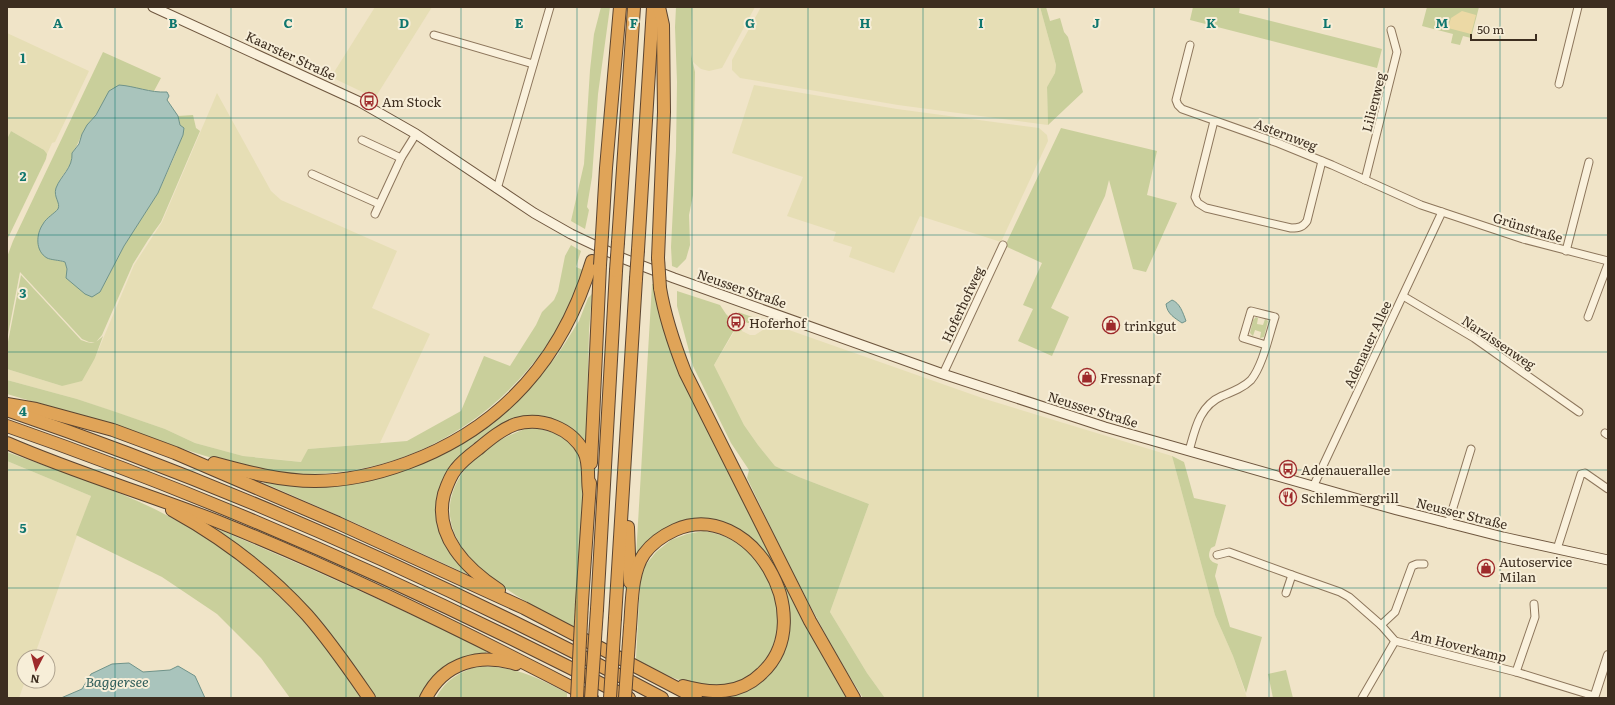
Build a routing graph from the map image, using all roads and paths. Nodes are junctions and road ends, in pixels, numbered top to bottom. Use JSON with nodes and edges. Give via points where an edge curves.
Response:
{"nodes":[{"id":1,"x":153,"y":7,"type":"edge"},
{"id":2,"x":550,"y":7,"type":"edge"},
{"id":3,"x":620,"y":7,"type":"edge"},
{"id":4,"x":634,"y":7,"type":"edge"},
{"id":5,"x":654,"y":7,"type":"edge"},
{"id":6,"x":659,"y":7,"type":"edge"},
{"id":7,"x":1578,"y":7,"type":"edge"},
{"id":8,"x":167,"y":10,"type":"edge"},
{"id":9,"x":1391,"y":30,"type":"dead end"},
{"id":10,"x":434,"y":35,"type":"dead end"},
{"id":11,"x":1190,"y":45,"type":"dead end"},
{"id":12,"x":533,"y":64,"type":"junction"},
{"id":13,"x":1559,"y":84,"type":"dead end"},
{"id":14,"x":1214,"y":121,"type":"junction"},
{"id":15,"x":416,"y":134,"type":"junction"},
{"id":16,"x":362,"y":140,"type":"dead end"},
{"id":17,"x":401,"y":158,"type":"junction"},
{"id":18,"x":1322,"y":161,"type":"junction"},
{"id":19,"x":1589,"y":162,"type":"dead end"},
{"id":20,"x":312,"y":174,"type":"dead end"},
{"id":21,"x":1365,"y":180,"type":"junction"},
{"id":22,"x":497,"y":189,"type":"junction"},
{"id":23,"x":379,"y":204,"type":"junction"},
{"id":24,"x":1442,"y":212,"type":"junction"},
{"id":25,"x":375,"y":214,"type":"dead end"},
{"id":26,"x":584,"y":240,"type":"joint"},
{"id":27,"x":1003,"y":245,"type":"dead end"},
{"id":28,"x":1566,"y":251,"type":"junction"},
{"id":29,"x":1608,"y":260,"type":"edge"},
{"id":30,"x":596,"y":263,"type":"junction"},
{"id":31,"x":1608,"y":264,"type":"edge"},
{"id":32,"x":1403,"y":296,"type":"junction"},
{"id":33,"x":1588,"y":317,"type":"dead end"},
{"id":34,"x":1266,"y":345,"type":"junction"},
{"id":35,"x":943,"y":374,"type":"junction"},
{"id":36,"x":7,"y":404,"type":"edge"},
{"id":37,"x":7,"y":410,"type":"edge"},
{"id":38,"x":1580,"y":412,"type":"dead end"},
{"id":39,"x":7,"y":426,"type":"edge"},
{"id":40,"x":7,"y":443,"type":"edge"},
{"id":41,"x":1471,"y":449,"type":"dead end"},
{"id":42,"x":1189,"y":452,"type":"junction"},
{"id":43,"x":175,"y":453,"type":"junction"},
{"id":44,"x":625,"y":466,"type":"junction"},
{"id":45,"x":1313,"y":487,"type":"junction"},
{"id":46,"x":128,"y":489,"type":"junction"},
{"id":47,"x":1608,"y":489,"type":"edge"},
{"id":48,"x":589,"y":491,"type":"junction"},
{"id":49,"x":1448,"y":524,"type":"junction"},
{"id":50,"x":1557,"y":549,"type":"junction"},
{"id":51,"x":1217,"y":555,"type":"dead end"},
{"id":52,"x":1608,"y":560,"type":"edge"},
{"id":53,"x":1424,"y":564,"type":"dead end"},
{"id":54,"x":1292,"y":575,"type":"junction"},
{"id":55,"x":1286,"y":593,"type":"dead end"},
{"id":56,"x":1534,"y":604,"type":"dead end"},
{"id":57,"x":631,"y":607,"type":"junction"},
{"id":58,"x":524,"y":608,"type":"junction"},
{"id":59,"x":1381,"y":625,"type":"junction"},
{"id":60,"x":1395,"y":641,"type":"junction"},
{"id":61,"x":1608,"y":655,"type":"edge"},
{"id":62,"x":540,"y":671,"type":"junction"},
{"id":63,"x":1516,"y":672,"type":"junction"},
{"id":64,"x":652,"y":675,"type":"junction"},
{"id":65,"x":1594,"y":697,"type":"edge"},
{"id":66,"x":369,"y":698,"type":"edge"},
{"id":67,"x":426,"y":698,"type":"edge"},
{"id":68,"x":577,"y":698,"type":"edge"},
{"id":69,"x":592,"y":698,"type":"edge"},
{"id":70,"x":610,"y":698,"type":"edge"},
{"id":71,"x":625,"y":698,"type":"edge"},
{"id":72,"x":629,"y":698,"type":"edge"},
{"id":73,"x":662,"y":698,"type":"edge"},
{"id":74,"x":696,"y":698,"type":"edge"},
{"id":75,"x":854,"y":698,"type":"edge"},
{"id":76,"x":1362,"y":698,"type":"edge"}],
"edges":[{"from":1,"to":8,"type":"main road","name":"Kaarster Straße"},
{"from":2,"to":12,"type":"street"},
{"from":3,"to":30,"type":"highway"},
{"from":4,"to":69,"type":"highway","bridge":true},
{"from":5,"to":44,"type":"highway","bridge":true},
{"from":6,"to":75,"type":"highway","bridge":true,"via":[[663,25],[664,112],[658,258],[660,288],[673,344],[810,621]]},
{"from":7,"to":13,"type":"street"},
{"from":8,"to":15,"type":"main road","name":"Kaarster Straße","via":[[333,88]]},
{"from":9,"to":21,"type":"street","name":"Lilienweg","via":[[1397,52]]},
{"from":10,"to":12,"type":"street"},
{"from":11,"to":14,"type":"street","name":"Asternweg","via":[[1176,100],[1182,109]]},
{"from":12,"to":22,"type":"street"},
{"from":14,"to":18,"type":"street","name":"Asternweg"},
{"from":14,"to":18,"type":"street","via":[[1196,197],[1198,204],[1206,208],[1291,228],[1304,226]]},
{"from":15,"to":17,"type":"street"},
{"from":15,"to":22,"type":"main road","name":"Kaarster Straße"},
{"from":16,"to":17,"type":"street"},
{"from":17,"to":23,"type":"street"},
{"from":18,"to":21,"type":"street","name":"Asternweg"},
{"from":19,"to":28,"type":"street"},
{"from":20,"to":23,"type":"street"},
{"from":21,"to":24,"type":"street","name":"Asternweg"},
{"from":22,"to":26,"type":"main road","name":"Kaarster Straße"},
{"from":23,"to":25,"type":"street"},
{"from":24,"to":28,"type":"street","name":"Grünstraße"},
{"from":24,"to":32,"type":"street","name":"Adenauer Allee"},
{"from":26,"to":35,"type":"main road","name":"Neusser Straße","via":[[674,278]]},
{"from":27,"to":35,"type":"street","name":"Hoferhofweg"},
{"from":28,"to":29,"type":"street","name":"Grünstraße"},
{"from":30,"to":43,"type":"highway","via":[[564,331],[530,380],[491,418],[445,447],[369,475],[315,481],[268,476]]},
{"from":30,"to":48,"type":"highway"},
{"from":31,"to":33,"type":"street"},
{"from":32,"to":38,"type":"street","name":"Narzissenweg","via":[[1474,338]]},
{"from":32,"to":45,"type":"street","name":"Adenauer Allee"},
{"from":34,"to":34,"type":"street","via":[[1275,317],[1251,311],[1243,338]]},
{"from":34,"to":42,"type":"street","via":[[1251,379],[1238,390],[1209,403],[1203,410]]},
{"from":35,"to":42,"type":"main road","name":"Neusser Straße"},
{"from":36,"to":43,"type":"highway","via":[[36,409],[113,430]]},
{"from":37,"to":73,"type":"highway","via":[[194,479],[332,537],[461,596]]},
{"from":39,"to":72,"type":"highway","via":[[198,497],[328,552],[459,612]]},
{"from":40,"to":46,"type":"highway"},
{"from":41,"to":49,"type":"street"},
{"from":42,"to":45,"type":"main road","name":"Neusser Straße"},
{"from":43,"to":58,"type":"highway","via":[[338,522]]},
{"from":44,"to":57,"type":"highway"},
{"from":44,"to":70,"type":"highway","bridge":true},
{"from":45,"to":49,"type":"main road","name":"Neusser Straße"},
{"from":46,"to":62,"type":"highway","via":[[164,500],[322,566],[456,628]]},
{"from":46,"to":66,"type":"highway","via":[[168,508],[217,538],[277,586],[316,626]]},
{"from":47,"to":50,"type":"street","via":[[1585,473],[1581,474]]},
{"from":48,"to":58,"type":"highway","via":[[588,465],[577,442],[568,433],[542,422],[516,424],[503,430],[465,459],[452,474],[442,502],[446,533],[453,547],[477,574]]},
{"from":48,"to":68,"type":"highway","bridge":true},
{"from":49,"to":50,"type":"main road","name":"Neusser Straße"},
{"from":50,"to":52,"type":"main road","name":"Neusser Straße"},
{"from":51,"to":54,"type":"street","name":"Am Hoverkamp","via":[[1229,552]]},
{"from":53,"to":59,"type":"street","via":[[1412,566],[1395,612]]},
{"from":54,"to":55,"type":"street"},
{"from":54,"to":59,"type":"street","name":"Am Hoverkamp","via":[[1349,597]]},
{"from":56,"to":63,"type":"street","name":"Am Hoverkamp","via":[[1535,617]]},
{"from":57,"to":64,"type":"highway","via":[[635,579],[644,554],[667,534],[695,525],[724,529],[747,542],[767,564],[780,594],[784,612],[781,645],[774,659],[756,679],[731,691],[718,692],[689,688]]},
{"from":57,"to":71,"type":"highway","bridge":true},
{"from":58,"to":64,"type":"highway"},
{"from":59,"to":60,"type":"street","name":"Am Hoverkamp"},
{"from":60,"to":63,"type":"street","name":"Am Hoverkamp"},
{"from":60,"to":76,"type":"street","name":"Am Hoverkamp"},
{"from":61,"to":65,"type":"street"},
{"from":62,"to":67,"type":"highway","via":[[499,659],[468,662],[450,670],[436,682]]},
{"from":62,"to":69,"type":"highway"},
{"from":63,"to":65,"type":"street","name":"Am Hoverkamp"},
{"from":64,"to":74,"type":"highway"}]}
